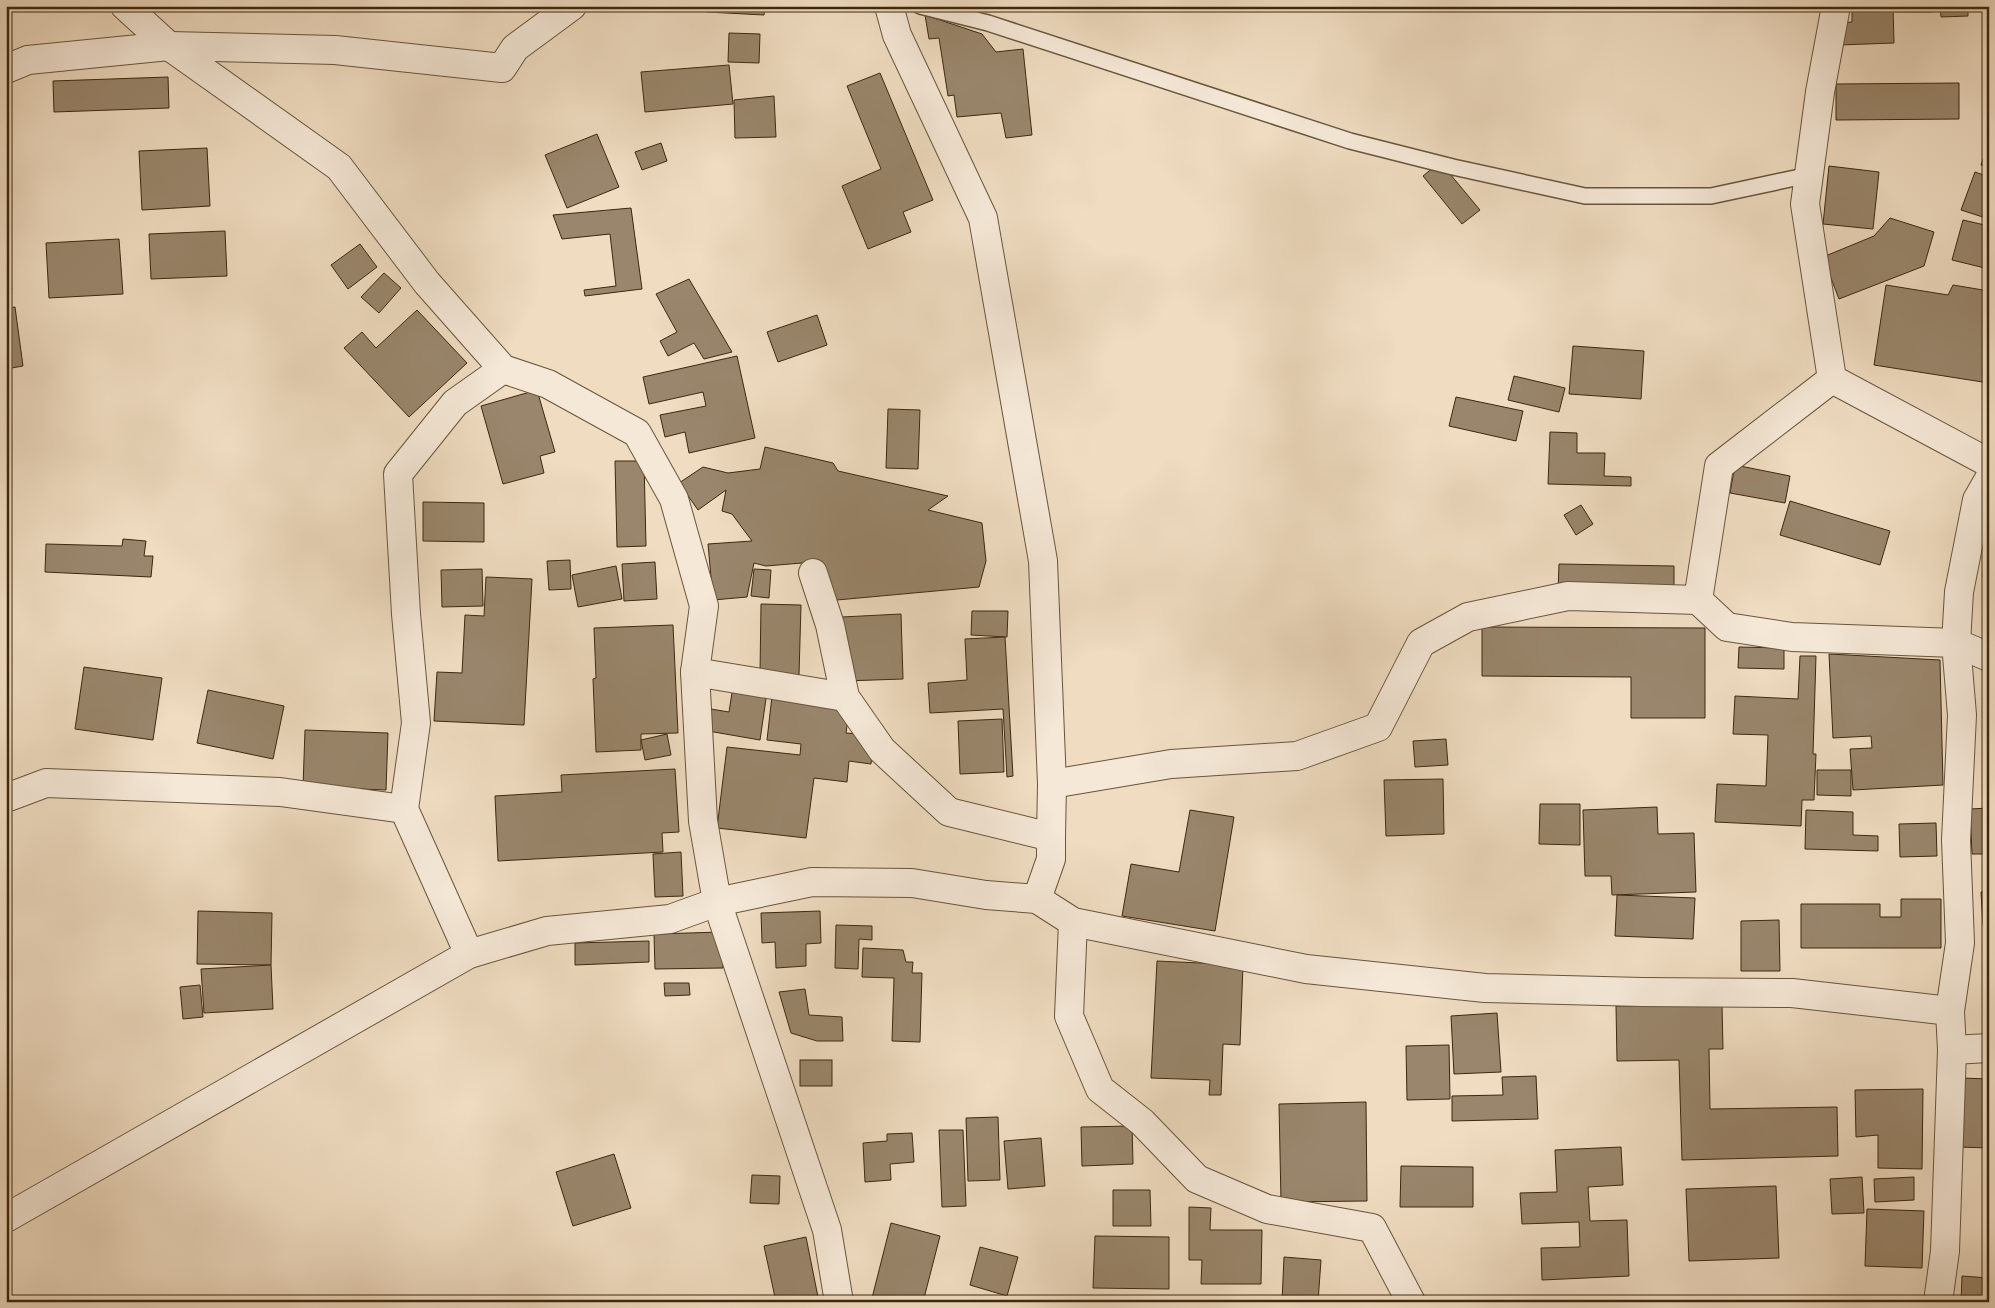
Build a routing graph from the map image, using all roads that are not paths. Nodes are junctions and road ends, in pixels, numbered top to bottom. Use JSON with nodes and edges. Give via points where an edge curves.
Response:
{"nodes":[{"id":1,"x":126,"y":6,"type":"edge"},
{"id":2,"x":572,"y":6,"type":"edge"},
{"id":3,"x":888,"y":6,"type":"edge"},
{"id":4,"x":920,"y":6,"type":"edge"},
{"id":5,"x":1836,"y":6,"type":"edge"},
{"id":6,"x":169,"y":46,"type":"junction"},
{"id":7,"x":6,"y":69,"type":"edge"},
{"id":8,"x":1809,"y":175,"type":"junction"},
{"id":9,"x":503,"y":369,"type":"junction"},
{"id":10,"x":1832,"y":379,"type":"junction"},
{"id":11,"x":1989,"y":462,"type":"edge"},
{"id":12,"x":1989,"y":479,"type":"edge"},
{"id":13,"x":813,"y":573,"type":"dead end"},
{"id":14,"x":1698,"y":600,"type":"junction"},
{"id":15,"x":1956,"y":643,"type":"junction"},
{"id":16,"x":1989,"y":657,"type":"edge"},
{"id":17,"x":695,"y":672,"type":"junction"},
{"id":18,"x":845,"y":697,"type":"junction"},
{"id":19,"x":1052,"y":784,"type":"junction"},
{"id":20,"x":6,"y":798,"type":"edge"},
{"id":21,"x":404,"y":808,"type":"junction"},
{"id":22,"x":1052,"y":837,"type":"junction"},
{"id":23,"x":1037,"y":899,"type":"junction"},
{"id":24,"x":717,"y":902,"type":"junction"},
{"id":25,"x":1073,"y":922,"type":"junction"},
{"id":26,"x":469,"y":954,"type":"junction"},
{"id":27,"x":1950,"y":1011,"type":"junction"},
{"id":28,"x":1989,"y":1048,"type":"edge"},
{"id":29,"x":1952,"y":1050,"type":"junction"},
{"id":30,"x":6,"y":1218,"type":"edge"},
{"id":31,"x":838,"y":1302,"type":"edge"},
{"id":32,"x":1411,"y":1302,"type":"edge"},
{"id":33,"x":1938,"y":1302,"type":"edge"}],
"edges":[{"from":1,"to":6,"type":"street"},
{"from":2,"to":6,"type":"street","via":[[515,48],[502,68],[336,50]]},
{"from":3,"to":19,"type":"street","via":[[897,35],[983,218],[1044,561]]},
{"from":4,"to":8,"type":"lane","via":[[988,23],[1350,140],[1453,168],[1585,196],[1711,196]]},
{"from":5,"to":8,"type":"street"},
{"from":6,"to":7,"type":"street","via":[[28,60]]},
{"from":6,"to":9,"type":"street","via":[[339,167],[427,283]]},
{"from":8,"to":10,"type":"street","via":[[1806,204]]},
{"from":9,"to":17,"type":"street","via":[[548,384],[637,433],[674,498],[704,606]]},
{"from":9,"to":21,"type":"street","via":[[455,403],[398,474],[416,722]]},
{"from":10,"to":11,"type":"street"},
{"from":10,"to":14,"type":"street","via":[[1719,466]]},
{"from":12,"to":15,"type":"street","via":[[1978,500],[1960,592]]},
{"from":13,"to":18,"type":"street","via":[[830,626]]},
{"from":14,"to":15,"type":"street","via":[[1727,627],[1792,637]]},
{"from":14,"to":19,"type":"street","via":[[1568,596],[1468,617],[1421,643],[1378,727],[1298,756],[1171,764]]},
{"from":15,"to":16,"type":"street"},
{"from":15,"to":27,"type":"street","via":[[1962,715],[1956,840],[1960,943]]},
{"from":17,"to":18,"type":"street"},
{"from":17,"to":24,"type":"street","via":[[703,821]]},
{"from":18,"to":22,"type":"street","via":[[882,750],[949,812]]},
{"from":19,"to":22,"type":"street"},
{"from":20,"to":21,"type":"street","via":[[46,783],[280,792]]},
{"from":21,"to":26,"type":"street"},
{"from":22,"to":23,"type":"street","via":[[1051,859]]},
{"from":23,"to":24,"type":"street","via":[[912,883],[812,882]]},
{"from":23,"to":25,"type":"street"},
{"from":24,"to":26,"type":"street","via":[[670,918],[547,931]]},
{"from":24,"to":31,"type":"street","via":[[827,1230]]},
{"from":25,"to":27,"type":"street","via":[[1306,969],[1475,987],[1792,993]]},
{"from":25,"to":32,"type":"street","via":[[1069,1016],[1100,1089],[1142,1122],[1196,1179],[1267,1209],[1372,1228]]},
{"from":26,"to":30,"type":"street"},
{"from":27,"to":29,"type":"street"},
{"from":28,"to":29,"type":"street"},
{"from":29,"to":33,"type":"street","via":[[1945,1251]]}]}
